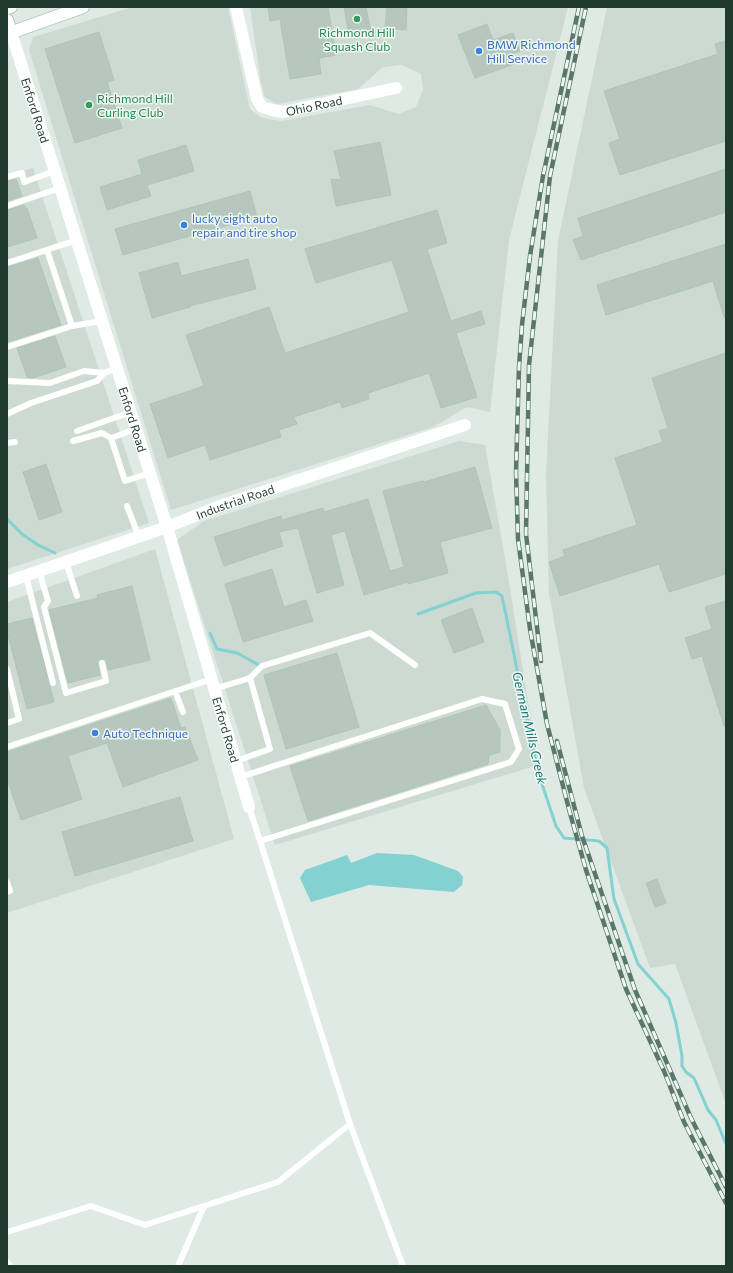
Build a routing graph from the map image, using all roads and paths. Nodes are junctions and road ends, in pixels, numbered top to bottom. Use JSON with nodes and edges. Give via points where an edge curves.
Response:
{"nodes":[{"id":1,"x":11,"y":7,"type":"edge"},
{"id":2,"x":83,"y":7,"type":"edge"},
{"id":3,"x":236,"y":7,"type":"edge"},
{"id":4,"x":7,"y":8,"type":"edge"},
{"id":5,"x":7,"y":20,"type":"edge"},
{"id":6,"x":9,"y":33,"type":"edge"},
{"id":7,"x":396,"y":88,"type":"dead end"},
{"id":8,"x":55,"y":171,"type":"junction"},
{"id":9,"x":7,"y":177,"type":"edge"},
{"id":10,"x":60,"y":188,"type":"junction"},
{"id":11,"x":7,"y":206,"type":"edge"},
{"id":12,"x":76,"y":240,"type":"junction"},
{"id":13,"x":47,"y":250,"type":"junction"},
{"id":14,"x":7,"y":263,"type":"edge"},
{"id":15,"x":102,"y":321,"type":"junction"},
{"id":16,"x":72,"y":326,"type":"junction"},
{"id":17,"x":7,"y":347,"type":"edge"},
{"id":18,"x":117,"y":368,"type":"junction"},
{"id":19,"x":104,"y":373,"type":"junction"},
{"id":20,"x":7,"y":381,"type":"edge"},
{"id":21,"x":131,"y":412,"type":"junction"},
{"id":22,"x":7,"y":414,"type":"edge"},
{"id":23,"x":465,"y":425,"type":"dead end"},
{"id":24,"x":136,"y":429,"type":"junction"},
{"id":25,"x":77,"y":431,"type":"dead end"},
{"id":26,"x":111,"y":438,"type":"junction"},
{"id":27,"x":73,"y":441,"type":"dead end"},
{"id":28,"x":15,"y":442,"type":"dead end"},
{"id":29,"x":7,"y":443,"type":"edge"},
{"id":30,"x":150,"y":472,"type":"junction"},
{"id":31,"x":127,"y":506,"type":"dead end"},
{"id":32,"x":167,"y":527,"type":"junction"},
{"id":33,"x":139,"y":537,"type":"junction"},
{"id":34,"x":66,"y":562,"type":"junction"},
{"id":35,"x":39,"y":571,"type":"junction"},
{"id":36,"x":26,"y":576,"type":"junction"},
{"id":37,"x":7,"y":582,"type":"edge"},
{"id":38,"x":77,"y":596,"type":"dead end"},
{"id":39,"x":102,"y":663,"type":"dead end"},
{"id":40,"x":415,"y":665,"type":"dead end"},
{"id":41,"x":7,"y":669,"type":"edge"},
{"id":42,"x":250,"y":678,"type":"junction"},
{"id":43,"x":53,"y":683,"type":"dead end"},
{"id":44,"x":213,"y":684,"type":"junction"},
{"id":45,"x":175,"y":691,"type":"junction"},
{"id":46,"x":182,"y":712,"type":"dead end"},
{"id":47,"x":7,"y":723,"type":"edge"},
{"id":48,"x":7,"y":747,"type":"edge"},
{"id":49,"x":236,"y":761,"type":"junction"},
{"id":50,"x":240,"y":777,"type":"junction"},
{"id":51,"x":249,"y":807,"type":"joint"},
{"id":52,"x":260,"y":841,"type":"junction"},
{"id":53,"x":7,"y":882,"type":"edge"},
{"id":54,"x":7,"y":892,"type":"edge"},
{"id":55,"x":350,"y":1124,"type":"junction"},
{"id":56,"x":204,"y":1206,"type":"junction"},
{"id":57,"x":7,"y":1232,"type":"edge"},
{"id":58,"x":7,"y":1262,"type":"edge"},
{"id":59,"x":10,"y":1266,"type":"edge"},
{"id":60,"x":178,"y":1266,"type":"edge"},
{"id":61,"x":403,"y":1266,"type":"edge"}],
"edges":[{"from":1,"to":4,"type":"street"},
{"from":2,"to":6,"type":"street"},
{"from":3,"to":7,"type":"street","name":"Ohio Road","via":[[257,99],[262,107],[283,112]]},
{"from":5,"to":6,"type":"street","name":"Enford Road"},
{"from":6,"to":8,"type":"street","name":"Enford Road"},
{"from":8,"to":9,"type":"lane","via":[[24,182],[22,173]]},
{"from":8,"to":10,"type":"street","name":"Enford Road"},
{"from":10,"to":11,"type":"lane"},
{"from":10,"to":12,"type":"street","name":"Enford Road"},
{"from":12,"to":13,"type":"lane"},
{"from":12,"to":15,"type":"street","name":"Enford Road"},
{"from":13,"to":14,"type":"lane"},
{"from":13,"to":16,"type":"lane"},
{"from":15,"to":16,"type":"lane"},
{"from":15,"to":18,"type":"street","name":"Enford Road"},
{"from":16,"to":17,"type":"lane"},
{"from":18,"to":19,"type":"lane"},
{"from":18,"to":21,"type":"street","name":"Enford Road"},
{"from":19,"to":20,"type":"lane","via":[[84,371],[50,383]]},
{"from":19,"to":22,"type":"lane","via":[[97,381],[31,403]]},
{"from":21,"to":24,"type":"street","name":"Enford Road"},
{"from":21,"to":25,"type":"lane"},
{"from":23,"to":32,"type":"street","name":"Industrial Road","via":[[220,506]]},
{"from":24,"to":26,"type":"lane"},
{"from":24,"to":30,"type":"street","name":"Enford Road"},
{"from":26,"to":27,"type":"lane","via":[[102,432]]},
{"from":26,"to":30,"type":"lane","via":[[125,481]]},
{"from":28,"to":29,"type":"lane"},
{"from":30,"to":32,"type":"street","name":"Enford Road"},
{"from":31,"to":33,"type":"lane"},
{"from":32,"to":33,"type":"street","name":"Industrial Road"},
{"from":32,"to":44,"type":"street","name":"Enford Road"},
{"from":33,"to":34,"type":"street","name":"Industrial Road"},
{"from":34,"to":35,"type":"street","name":"Industrial Road"},
{"from":34,"to":38,"type":"lane"},
{"from":35,"to":36,"type":"street","name":"Industrial Road"},
{"from":35,"to":39,"type":"lane","via":[[48,601],[44,607],[66,693],[106,681]]},
{"from":36,"to":37,"type":"street","name":"Industrial Road"},
{"from":36,"to":43,"type":"lane"},
{"from":40,"to":42,"type":"lane","via":[[370,633],[262,666]]},
{"from":41,"to":47,"type":"lane","via":[[19,718]]},
{"from":42,"to":44,"type":"lane"},
{"from":42,"to":49,"type":"lane","via":[[270,749]]},
{"from":44,"to":45,"type":"lane"},
{"from":44,"to":49,"type":"street","name":"Enford Road"},
{"from":45,"to":46,"type":"lane"},
{"from":45,"to":48,"type":"lane"},
{"from":49,"to":50,"type":"street","name":"Enford Road"},
{"from":50,"to":51,"type":"street","name":"Enford Road"},
{"from":50,"to":52,"type":"lane","via":[[482,699],[505,704],[518,749],[512,762]]},
{"from":51,"to":52,"type":"lane"},
{"from":52,"to":55,"type":"lane"},
{"from":53,"to":54,"type":"lane","via":[[10,891]]},
{"from":55,"to":56,"type":"lane","via":[[278,1182]]},
{"from":55,"to":61,"type":"lane"},
{"from":56,"to":57,"type":"lane","via":[[145,1225],[91,1206]]},
{"from":56,"to":60,"type":"lane"},
{"from":58,"to":59,"type":"lane"}]}
